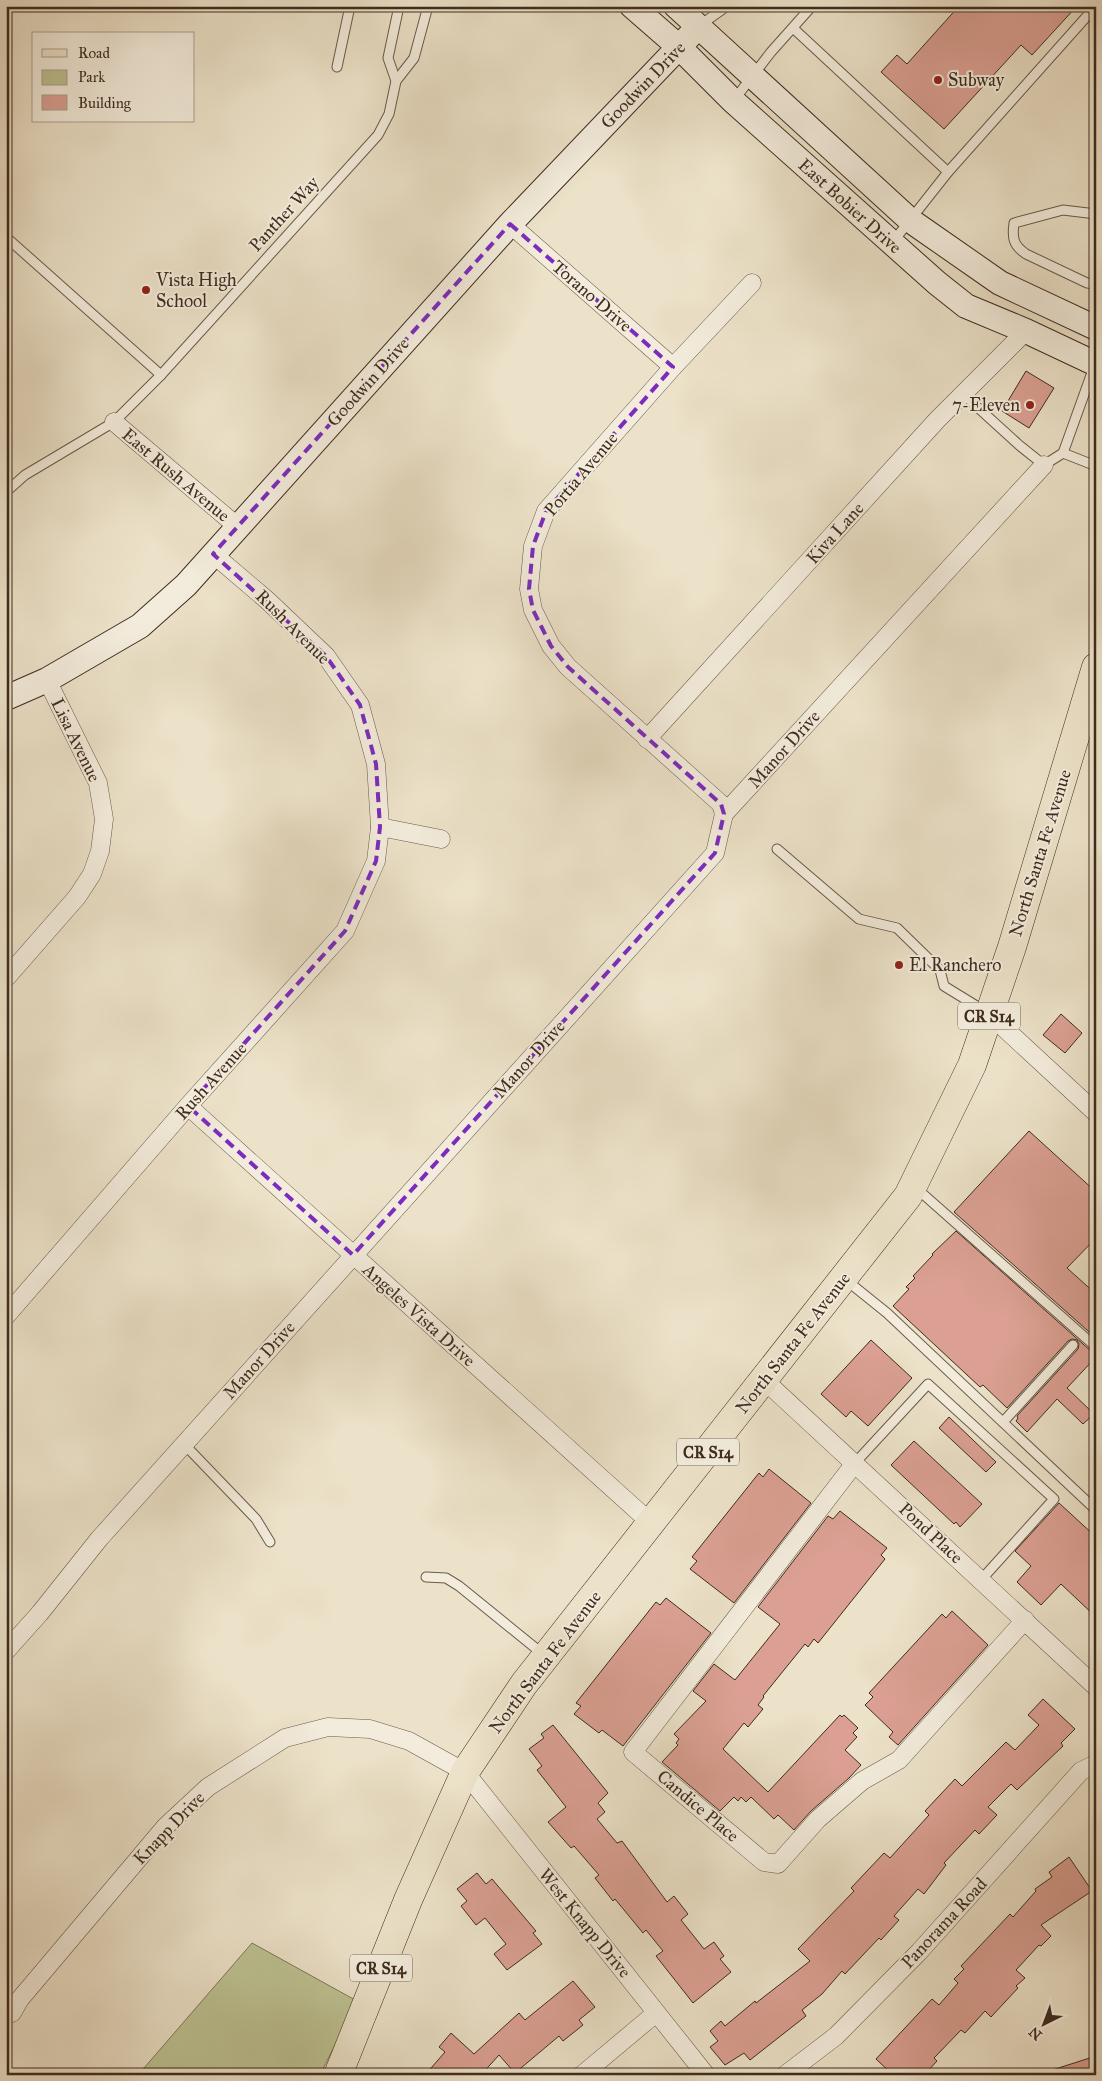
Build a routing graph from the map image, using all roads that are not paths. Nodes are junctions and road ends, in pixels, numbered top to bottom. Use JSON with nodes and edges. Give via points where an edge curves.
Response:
{"nodes":[{"id":1,"x":350,"y":6,"type":"edge"},
{"id":2,"x":398,"y":6,"type":"edge"},
{"id":3,"x":428,"y":6,"type":"edge"},
{"id":4,"x":632,"y":6,"type":"edge"},
{"id":5,"x":676,"y":6,"type":"edge"},
{"id":6,"x":727,"y":6,"type":"edge"},
{"id":7,"x":812,"y":6,"type":"edge"},
{"id":8,"x":1096,"y":6,"type":"edge"},
{"id":9,"x":698,"y":26,"type":"junction"},
{"id":10,"x":793,"y":28,"type":"junction"},
{"id":11,"x":679,"y":47,"type":"junction"},
{"id":12,"x":336,"y":67,"type":"dead end"},
{"id":13,"x":752,"y":75,"type":"junction"},
{"id":14,"x":396,"y":81,"type":"junction"},
{"id":15,"x":733,"y":101,"type":"junction"},
{"id":16,"x":948,"y":172,"type":"junction"},
{"id":17,"x":1096,"y":214,"type":"edge"},
{"id":18,"x":911,"y":220,"type":"junction"},
{"id":19,"x":510,"y":224,"type":"junction"},
{"id":20,"x":6,"y":237,"type":"edge"},
{"id":21,"x":892,"y":243,"type":"junction"},
{"id":22,"x":752,"y":283,"type":"dead end"},
{"id":23,"x":1096,"y":284,"type":"edge"},
{"id":24,"x":1096,"y":328,"type":"edge"},
{"id":25,"x":1026,"y":331,"type":"junction"},
{"id":26,"x":1095,"y":364,"type":"edge"},
{"id":27,"x":673,"y":367,"type":"junction"},
{"id":28,"x":161,"y":375,"type":"junction"},
{"id":29,"x":963,"y":394,"type":"junction"},
{"id":30,"x":114,"y":422,"type":"junction"},
{"id":31,"x":1063,"y":453,"type":"junction"},
{"id":32,"x":1044,"y":465,"type":"junction"},
{"id":33,"x":1096,"y":466,"type":"edge"},
{"id":34,"x":6,"y":492,"type":"edge"},
{"id":35,"x":238,"y":527,"type":"junction"},
{"id":36,"x":213,"y":554,"type":"junction"},
{"id":37,"x":1096,"y":667,"type":"edge"},
{"id":38,"x":47,"y":680,"type":"junction"},
{"id":39,"x":6,"y":698,"type":"edge"},
{"id":40,"x":1091,"y":701,"type":"edge"},
{"id":41,"x":647,"y":739,"type":"junction"},
{"id":42,"x":724,"y":814,"type":"junction"},
{"id":43,"x":380,"y":827,"type":"junction"},
{"id":44,"x":441,"y":838,"type":"dead end"},
{"id":45,"x":777,"y":849,"type":"dead end"},
{"id":46,"x":6,"y":978,"type":"edge"},
{"id":47,"x":990,"y":1015,"type":"junction"},
{"id":48,"x":188,"y":1106,"type":"junction"},
{"id":49,"x":1096,"y":1113,"type":"edge"},
{"id":50,"x":913,"y":1185,"type":"junction"},
{"id":51,"x":353,"y":1255,"type":"junction"},
{"id":52,"x":844,"y":1278,"type":"junction"},
{"id":53,"x":6,"y":1316,"type":"edge"},
{"id":54,"x":1073,"y":1345,"type":"dead end"},
{"id":55,"x":1096,"y":1347,"type":"edge"},
{"id":56,"x":764,"y":1380,"type":"junction"},
{"id":57,"x":1003,"y":1422,"type":"junction"},
{"id":58,"x":184,"y":1444,"type":"junction"},
{"id":59,"x":855,"y":1463,"type":"junction"},
{"id":60,"x":1096,"y":1510,"type":"edge"},
{"id":61,"x":651,"y":1523,"type":"junction"},
{"id":62,"x":270,"y":1542,"type":"dead end"},
{"id":63,"x":426,"y":1577,"type":"dead end"},
{"id":64,"x":981,"y":1580,"type":"junction"},
{"id":65,"x":1025,"y":1620,"type":"junction"},
{"id":66,"x":6,"y":1651,"type":"edge"},
{"id":67,"x":546,"y":1657,"type":"junction"},
{"id":68,"x":1096,"y":1687,"type":"edge"},
{"id":69,"x":1096,"y":1764,"type":"edge"},
{"id":70,"x":465,"y":1772,"type":"junction"},
{"id":71,"x":656,"y":2012,"type":"junction"},
{"id":72,"x":6,"y":2015,"type":"edge"},
{"id":73,"x":338,"y":2075,"type":"edge"},
{"id":74,"x":582,"y":2075,"type":"edge"},
{"id":75,"x":706,"y":2075,"type":"edge"},
{"id":76,"x":785,"y":2075,"type":"edge"}],
"edges":[{"from":1,"to":12,"type":"lane"},
{"from":2,"to":14,"type":"lane","via":[[388,58]]},
{"from":3,"to":14,"type":"lane","name":"Panther Way","via":[[414,58]]},
{"from":4,"to":11,"type":"main road","name":"East Bobier Drive"},
{"from":5,"to":9,"type":"main road","name":"East Bobier Drive"},
{"from":6,"to":9,"type":"lane"},
{"from":7,"to":10,"type":"lane"},
{"from":8,"to":16,"type":"lane"},
{"from":9,"to":11,"type":"main road","name":"Goodwin Drive"},
{"from":9,"to":13,"type":"main road","name":"East Bobier Drive"},
{"from":10,"to":13,"type":"lane"},
{"from":10,"to":16,"type":"lane"},
{"from":11,"to":15,"type":"main road","name":"East Bobier Drive"},
{"from":11,"to":19,"type":"main road","name":"Goodwin Drive"},
{"from":13,"to":15,"type":"lane"},
{"from":13,"to":18,"type":"main road","name":"East Bobier Drive"},
{"from":14,"to":28,"type":"lane","name":"Panther Way","via":[[389,114],[378,135]]},
{"from":15,"to":21,"type":"main road","name":"East Bobier Drive"},
{"from":16,"to":18,"type":"lane"},
{"from":17,"to":23,"type":"lane","via":[[1064,210],[1014,223],[1012,236],[1017,248],[1026,254],[1087,283]]},
{"from":18,"to":21,"type":"lane"},
{"from":18,"to":24,"type":"main road","name":"East Bobier Drive","via":[[1000,283]]},
{"from":19,"to":27,"type":"street","name":"Torano Drive"},
{"from":19,"to":35,"type":"main road","name":"Goodwin Drive"},
{"from":20,"to":28,"type":"lane"},
{"from":21,"to":25,"type":"main road","name":"East Bobier Drive","via":[[966,306]]},
{"from":22,"to":27,"type":"street","name":"Portia Avenue"},
{"from":25,"to":26,"type":"main road","name":"East Bobier Drive"},
{"from":25,"to":29,"type":"street","name":"Kiva Lane"},
{"from":26,"to":31,"type":"lane"},
{"from":27,"to":41,"type":"street","name":"Portia Avenue","via":[[546,511],[532,546],[529,589],[533,610],[551,646],[568,667]]},
{"from":28,"to":30,"type":"lane","name":"Panther Way"},
{"from":29,"to":32,"type":"lane"},
{"from":29,"to":41,"type":"street","name":"Kiva Lane"},
{"from":30,"to":34,"type":"lane","name":"Panther Way","via":[[25,476]]},
{"from":30,"to":35,"type":"street","name":"East Rush Avenue"},
{"from":31,"to":32,"type":"lane"},
{"from":31,"to":33,"type":"lane"},
{"from":32,"to":42,"type":"street","name":"Manor Drive"},
{"from":35,"to":36,"type":"main road","name":"Goodwin Drive"},
{"from":36,"to":38,"type":"main road","name":"Goodwin Drive","via":[[140,626]]},
{"from":36,"to":43,"type":"street","name":"Rush Avenue","via":[[268,600],[326,656],[360,704],[376,764]]},
{"from":37,"to":40,"type":"main road","name":"North Santa Fe Avenue","number":"CR S14"},
{"from":38,"to":39,"type":"main road","name":"Goodwin Drive"},
{"from":38,"to":46,"type":"street","name":"Lisa Avenue","via":[[98,783],[104,819],[100,851],[92,874],[77,897]]},
{"from":40,"to":47,"type":"main road","name":"North Santa Fe Avenue","number":"CR S14"},
{"from":41,"to":42,"type":"street","name":"Portia Avenue","via":[[721,804]]},
{"from":42,"to":51,"type":"street","name":"Manor Drive","via":[[715,853]]},
{"from":43,"to":44,"type":"street"},
{"from":43,"to":48,"type":"street","name":"Rush Avenue","via":[[376,861],[345,931]]},
{"from":45,"to":47,"type":"lane","via":[[859,919],[897,928],[940,970],[944,986]]},
{"from":47,"to":49,"type":"street"},
{"from":47,"to":50,"type":"main road","name":"North Santa Fe Avenue","number":"CR S14","via":[[972,1065]]},
{"from":48,"to":51,"type":"street","name":"Angeles Vista Drive"},
{"from":48,"to":53,"type":"street","name":"Rush Avenue"},
{"from":50,"to":52,"type":"main road","name":"North Santa Fe Avenue","number":"CR S14","via":[[908,1196]]},
{"from":50,"to":55,"type":"lane"},
{"from":51,"to":58,"type":"street","name":"Manor Drive"},
{"from":51,"to":61,"type":"street","name":"Angeles Vista Drive"},
{"from":52,"to":56,"type":"main road","name":"North Santa Fe Avenue","number":"CR S14"},
{"from":52,"to":57,"type":"lane","via":[[887,1313]]},
{"from":54,"to":57,"type":"lane"},
{"from":56,"to":59,"type":"street","name":"Pond Place"},
{"from":56,"to":61,"type":"main road","name":"North Santa Fe Avenue","number":"CR S14"},
{"from":57,"to":60,"type":"lane"},
{"from":58,"to":62,"type":"lane","via":[[256,1518]]},
{"from":58,"to":66,"type":"street","name":"Manor Drive","via":[[99,1539]]},
{"from":59,"to":64,"type":"street","name":"Pond Place"},
{"from":59,"to":64,"type":"lane","via":[[928,1384],[1054,1499]]},
{"from":59,"to":65,"type":"street","name":"Candice Place","via":[[633,1752],[764,1862],[778,1864],[818,1819],[862,1781],[899,1760]]},
{"from":61,"to":67,"type":"main road","name":"North Santa Fe Avenue","number":"CR S14"},
{"from":63,"to":67,"type":"lane","via":[[446,1578],[459,1586]]},
{"from":64,"to":65,"type":"street","name":"Pond Place"},
{"from":65,"to":68,"type":"street","name":"Pond Place"},
{"from":67,"to":70,"type":"main road","name":"North Santa Fe Avenue","number":"CR S14"},
{"from":69,"to":76,"type":"street","name":"Panorama Road","via":[[1082,1771],[919,1952],[836,2036]]},
{"from":70,"to":71,"type":"street","name":"West Knapp Drive"},
{"from":70,"to":72,"type":"street","name":"Knapp Drive","via":[[409,1741],[370,1729],[328,1727],[285,1738],[208,1787],[166,1826],[20,1999],[12,2013]]},
{"from":70,"to":73,"type":"main road","name":"North Santa Fe Avenue","number":"CR S14","via":[[408,1900]]},
{"from":71,"to":74,"type":"street"},
{"from":71,"to":75,"type":"street","name":"West Knapp Drive"}]}
